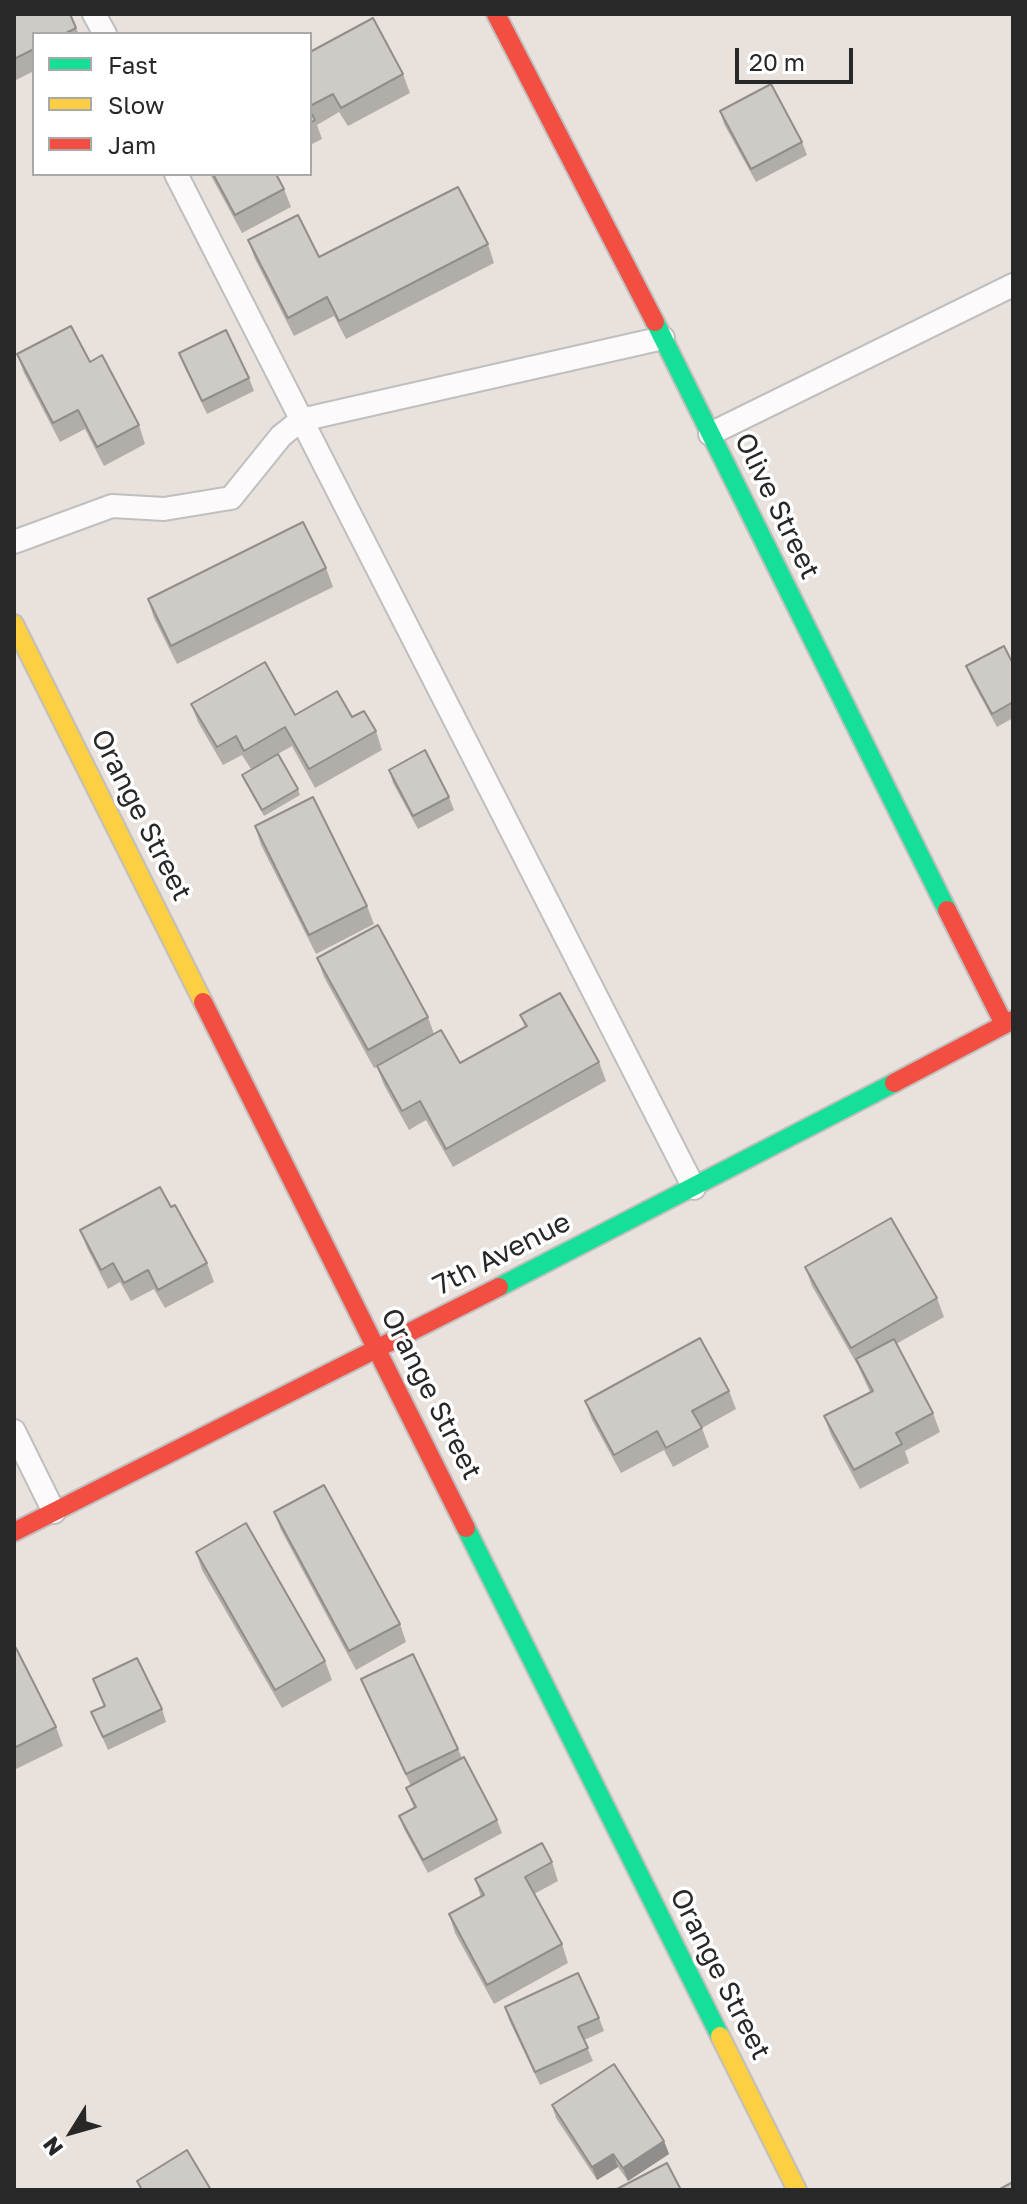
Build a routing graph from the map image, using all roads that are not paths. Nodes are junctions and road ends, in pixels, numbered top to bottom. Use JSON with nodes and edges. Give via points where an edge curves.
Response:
{"nodes":[{"id":1,"x":94,"y":14,"type":"edge"},
{"id":2,"x":496,"y":14,"type":"edge"},
{"id":3,"x":104,"y":32,"type":"edge"},
{"id":4,"x":177,"y":176,"type":"edge"},
{"id":5,"x":1013,"y":285,"type":"edge"},
{"id":6,"x":663,"y":338,"type":"junction"},
{"id":7,"x":301,"y":420,"type":"junction"},
{"id":8,"x":710,"y":434,"type":"junction"},
{"id":9,"x":14,"y":542,"type":"edge"},
{"id":10,"x":14,"y":624,"type":"edge"},
{"id":11,"x":1008,"y":1022,"type":"edge"},
{"id":12,"x":694,"y":1188,"type":"junction"},
{"id":13,"x":377,"y":1349,"type":"junction"},
{"id":14,"x":14,"y":1431,"type":"edge"},
{"id":15,"x":54,"y":1512,"type":"junction"},
{"id":16,"x":14,"y":1532,"type":"edge"},
{"id":17,"x":797,"y":2190,"type":"edge"}],
"edges":[{"from":1,"to":3,"type":"lane"},
{"from":2,"to":6,"type":"street","name":"Olive Street"},
{"from":4,"to":7,"type":"lane"},
{"from":5,"to":8,"type":"lane"},
{"from":6,"to":7,"type":"lane"},
{"from":6,"to":8,"type":"street","name":"Olive Street"},
{"from":7,"to":9,"type":"lane","via":[[281,436],[231,498],[164,509],[112,506]]},
{"from":7,"to":12,"type":"lane"},
{"from":8,"to":11,"type":"street","name":"Olive Street"},
{"from":10,"to":13,"type":"street","name":"Orange Street"},
{"from":11,"to":12,"type":"street","name":"7th Avenue"},
{"from":12,"to":13,"type":"street","name":"7th Avenue"},
{"from":13,"to":15,"type":"street","name":"7th Avenue"},
{"from":13,"to":17,"type":"street","name":"Orange Street"},
{"from":14,"to":15,"type":"lane"},
{"from":15,"to":16,"type":"street","name":"7th Avenue"}]}
